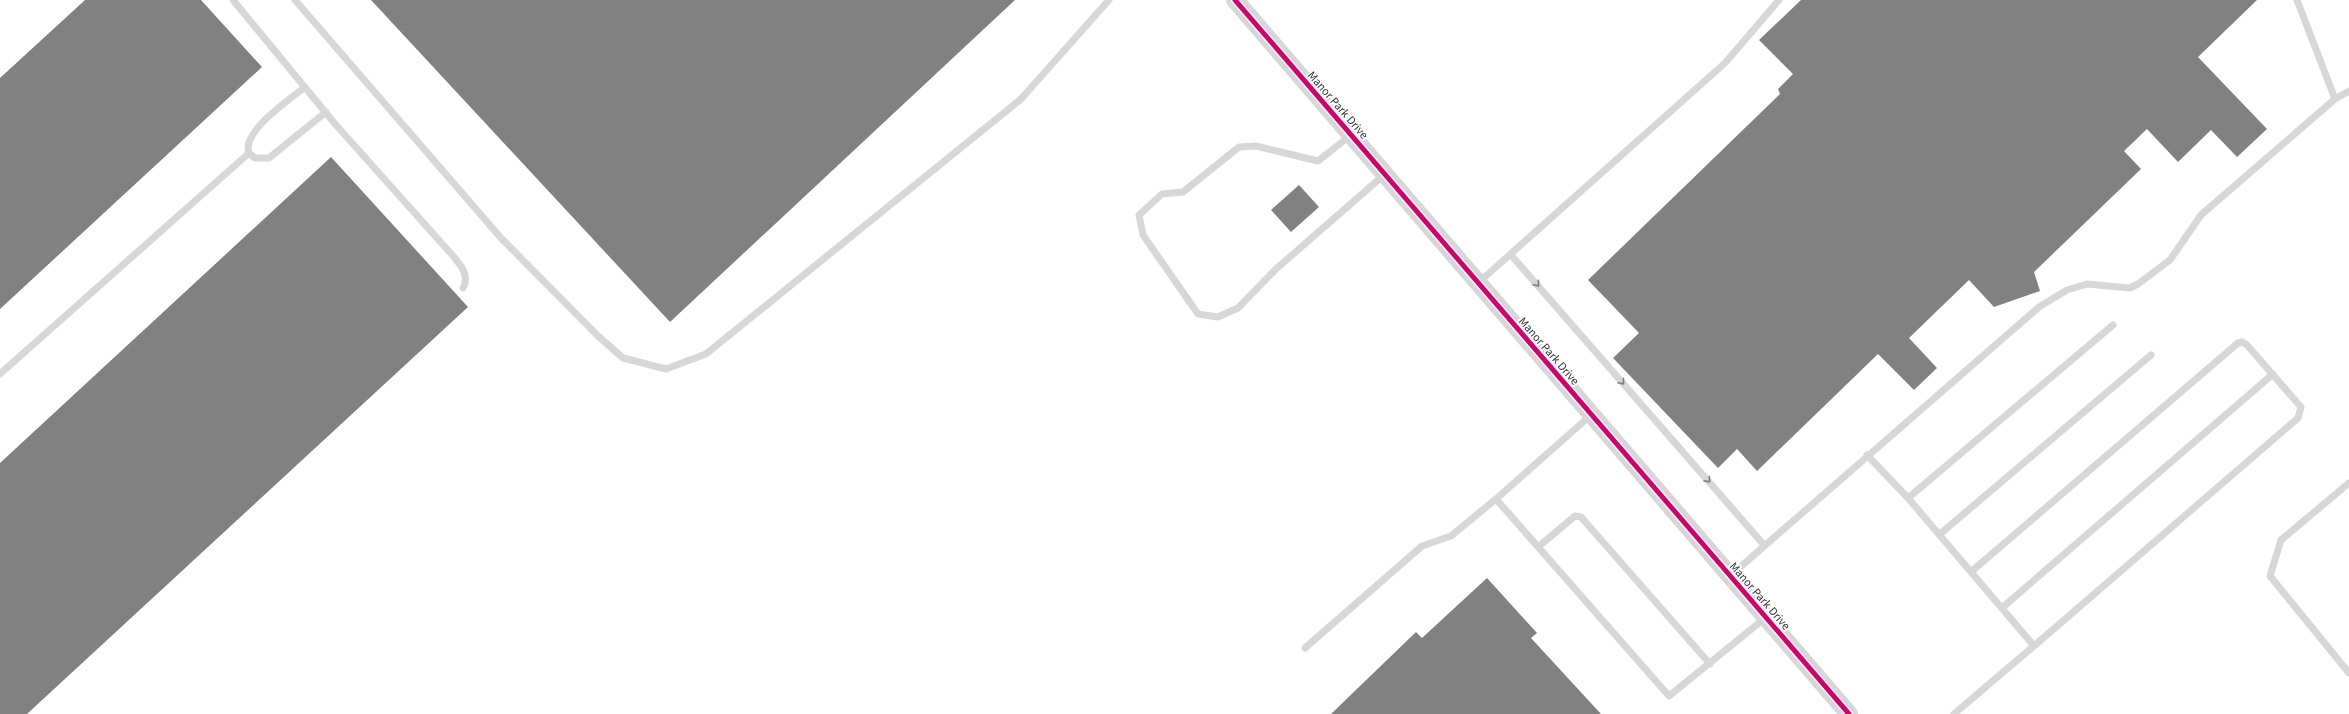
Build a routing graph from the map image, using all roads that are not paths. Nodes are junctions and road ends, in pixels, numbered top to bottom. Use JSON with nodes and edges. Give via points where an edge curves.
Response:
{"nodes":[{"id":1,"x":233,"y":0,"type":"edge"},
{"id":2,"x":295,"y":0,"type":"edge"},
{"id":3,"x":1109,"y":0,"type":"edge"},
{"id":4,"x":1235,"y":0,"type":"edge"},
{"id":5,"x":1779,"y":0,"type":"edge"},
{"id":6,"x":2297,"y":0,"type":"edge"},
{"id":7,"x":305,"y":87,"type":"junction"},
{"id":8,"x":2349,"y":92,"type":"edge"},
{"id":9,"x":2335,"y":99,"type":"junction"},
{"id":10,"x":326,"y":112,"type":"junction"},
{"id":11,"x":1351,"y":135,"type":"junction"},
{"id":12,"x":249,"y":153,"type":"junction"},
{"id":13,"x":1385,"y":174,"type":"junction"},
{"id":14,"x":1511,"y":254,"type":"junction"},
{"id":15,"x":1478,"y":283,"type":"junction"},
{"id":16,"x":463,"y":288,"type":"dead end"},
{"id":17,"x":2113,"y":325,"type":"dead end"},
{"id":18,"x":2151,"y":355,"type":"dead end"},
{"id":19,"x":0,"y":374,"type":"edge"},
{"id":20,"x":2273,"y":374,"type":"junction"},
{"id":21,"x":1592,"y":415,"type":"junction"},
{"id":22,"x":1867,"y":456,"type":"junction"},
{"id":23,"x":2349,"y":483,"type":"edge"},
{"id":24,"x":1908,"y":498,"type":"junction"},
{"id":25,"x":1496,"y":499,"type":"junction"},
{"id":26,"x":1940,"y":534,"type":"junction"},
{"id":27,"x":1764,"y":545,"type":"junction"},
{"id":28,"x":1538,"y":547,"type":"junction"},
{"id":29,"x":1972,"y":571,"type":"junction"},
{"id":30,"x":1729,"y":576,"type":"junction"},
{"id":31,"x":2002,"y":607,"type":"junction"},
{"id":32,"x":1765,"y":618,"type":"junction"},
{"id":33,"x":2034,"y":646,"type":"junction"},
{"id":34,"x":1305,"y":648,"type":"dead end"},
{"id":35,"x":1710,"y":664,"type":"junction"},
{"id":36,"x":2349,"y":673,"type":"edge"},
{"id":37,"x":1848,"y":714,"type":"edge"},
{"id":38,"x":1954,"y":714,"type":"edge"}],
"edges":[{"from":1,"to":7,"type":"lane"},
{"from":2,"to":3,"type":"lane","via":[[501,238],[598,336],[624,358],[666,369],[706,354],[1021,99]]},
{"from":4,"to":11,"type":"street","name":"Manor Park Drive"},
{"from":5,"to":14,"type":"lane","via":[[1725,63]]},
{"from":6,"to":9,"type":"lane"},
{"from":7,"to":10,"type":"lane"},
{"from":7,"to":12,"type":"lane","via":[[253,131],[247,148]]},
{"from":8,"to":9,"type":"lane"},
{"from":9,"to":22,"type":"lane","via":[[2201,215],[2170,260],[2130,288],[2087,284],[2050,299]]},
{"from":10,"to":12,"type":"lane","via":[[269,158],[255,158]]},
{"from":10,"to":16,"type":"lane","via":[[454,257],[465,276]]},
{"from":11,"to":13,"type":"street","name":"Manor Park Drive"},
{"from":11,"to":13,"type":"lane","via":[[1318,161],[1256,146],[1239,147],[1183,192],[1162,194],[1139,215],[1143,235],[1198,314],[1218,317],[1238,308],[1276,269]]},
{"from":12,"to":19,"type":"lane"},
{"from":13,"to":15,"type":"street","name":"Manor Park Drive"},
{"from":14,"to":15,"type":"lane"},
{"from":14,"to":27,"type":"lane","one_way":true},
{"from":15,"to":21,"type":"street","name":"Manor Park Drive"},
{"from":17,"to":24,"type":"lane"},
{"from":18,"to":26,"type":"lane"},
{"from":20,"to":29,"type":"lane","via":[[2247,345],[2238,343]]},
{"from":20,"to":31,"type":"lane"},
{"from":20,"to":33,"type":"lane","via":[[2301,407],[2298,418]]},
{"from":21,"to":25,"type":"lane"},
{"from":21,"to":30,"type":"street","name":"Manor Park Drive"},
{"from":22,"to":24,"type":"lane"},
{"from":22,"to":27,"type":"lane"},
{"from":23,"to":36,"type":"lane","via":[[2281,540],[2270,576]]},
{"from":24,"to":26,"type":"lane"},
{"from":25,"to":28,"type":"lane"},
{"from":25,"to":34,"type":"lane","via":[[1451,536],[1422,546]]},
{"from":26,"to":29,"type":"lane"},
{"from":27,"to":30,"type":"lane"},
{"from":28,"to":35,"type":"lane","via":[[1575,516],[1581,518]]},
{"from":28,"to":35,"type":"lane","via":[[1667,695],[1672,696]]},
{"from":29,"to":31,"type":"lane"},
{"from":30,"to":32,"type":"street","name":"Manor Park Drive"},
{"from":31,"to":33,"type":"lane"},
{"from":32,"to":35,"type":"lane"},
{"from":32,"to":37,"type":"street","name":"Manor Park Drive"},
{"from":33,"to":38,"type":"lane"}]}
